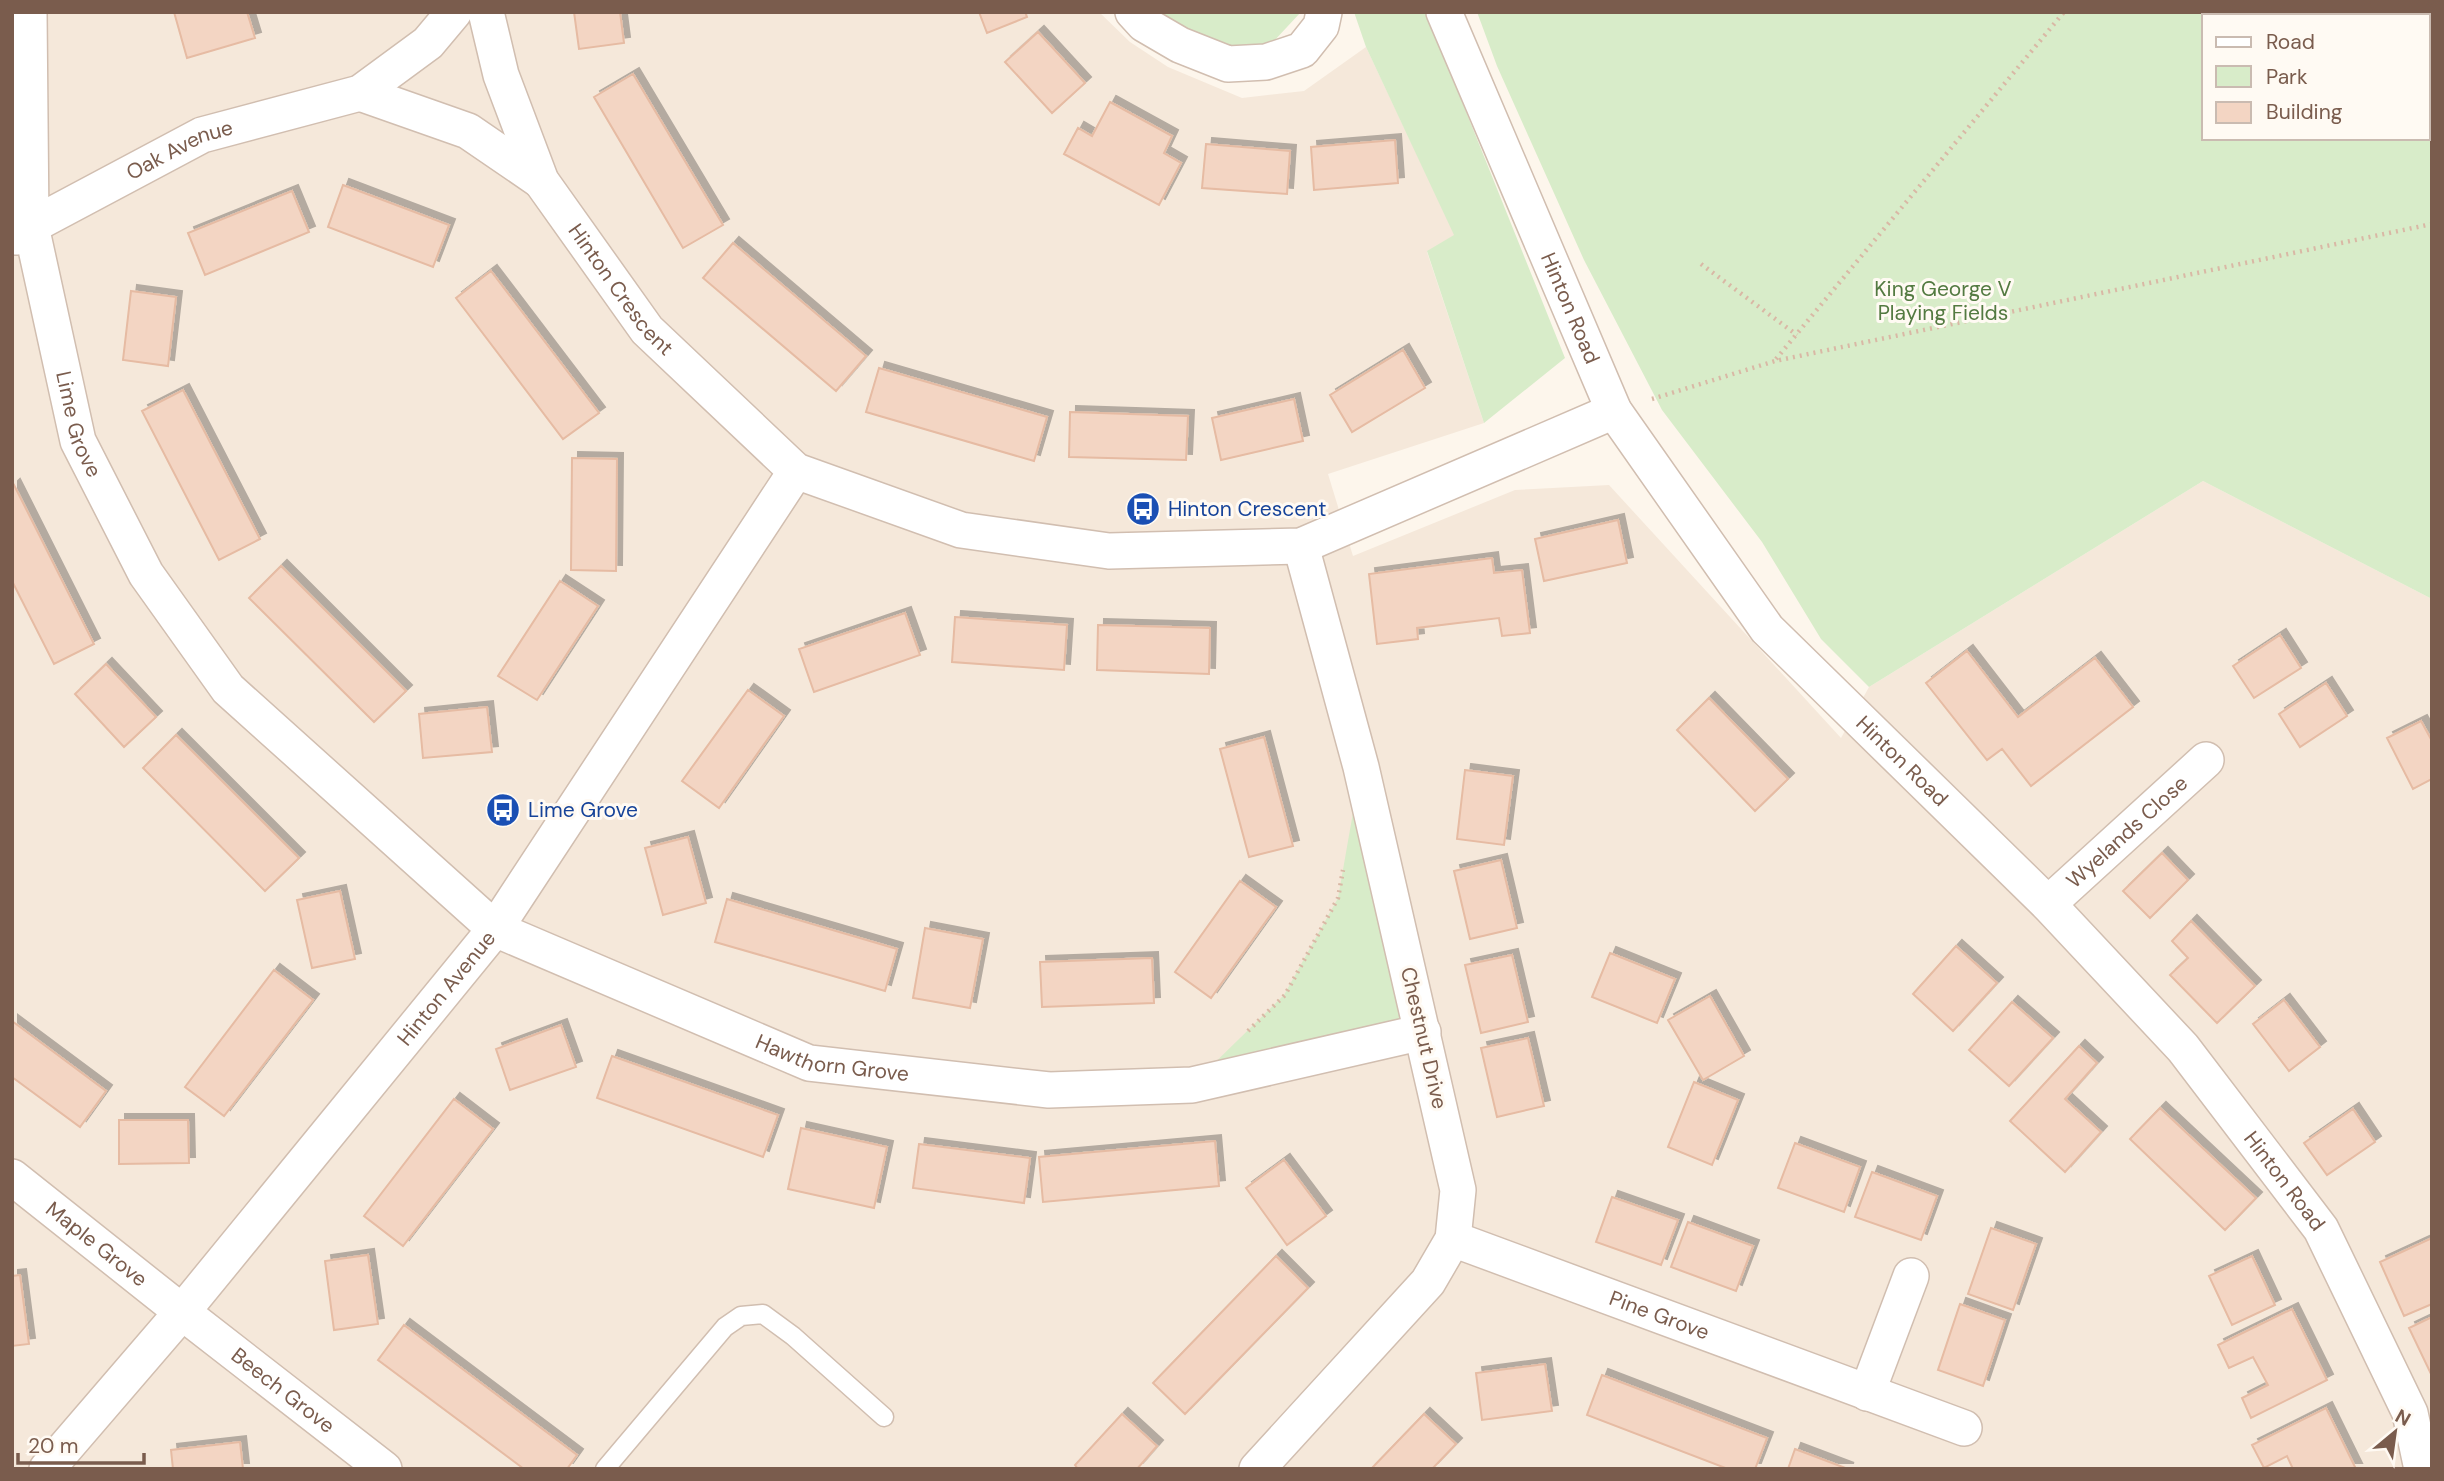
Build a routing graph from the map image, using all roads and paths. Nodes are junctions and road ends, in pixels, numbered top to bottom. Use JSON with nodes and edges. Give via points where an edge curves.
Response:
{"nodes":[{"id":1,"x":29,"y":12,"type":"edge"},
{"id":2,"x":454,"y":12,"type":"edge"},
{"id":3,"x":485,"y":12,"type":"edge"},
{"id":4,"x":1133,"y":12,"type":"edge"},
{"id":5,"x":1325,"y":12,"type":"edge"},
{"id":6,"x":1444,"y":12,"type":"edge"},
{"id":7,"x":2064,"y":12,"type":"edge"},
{"id":8,"x":360,"y":93,"type":"junction"},
{"id":9,"x":541,"y":181,"type":"junction"},
{"id":10,"x":2432,"y":224,"type":"edge"},
{"id":11,"x":22,"y":233,"type":"edge"},
{"id":12,"x":1701,"y":264,"type":"dead end"},
{"id":13,"x":1797,"y":335,"type":"junction"},
{"id":14,"x":1775,"y":361,"type":"junction"},
{"id":15,"x":1615,"y":411,"type":"junction"},
{"id":16,"x":796,"y":471,"type":"junction"},
{"id":17,"x":1301,"y":546,"type":"junction"},
{"id":18,"x":2206,"y":760,"type":"dead end"},
{"id":19,"x":1345,"y":859,"type":"dead end"},
{"id":20,"x":2048,"y":904,"type":"junction"},
{"id":21,"x":495,"y":929,"type":"junction"},
{"id":22,"x":1423,"y":1032,"type":"junction"},
{"id":23,"x":1238,"y":1040,"type":"dead end"},
{"id":24,"x":12,"y":1177,"type":"edge"},
{"id":25,"x":1452,"y":1239,"type":"junction"},
{"id":26,"x":1911,"y":1276,"type":"dead end"},
{"id":27,"x":182,"y":1312,"type":"junction"},
{"id":28,"x":1867,"y":1393,"type":"junction"},
{"id":29,"x":884,"y":1417,"type":"dead end"},
{"id":30,"x":1964,"y":1428,"type":"dead end"},
{"id":31,"x":47,"y":1469,"type":"edge"},
{"id":32,"x":384,"y":1469,"type":"edge"},
{"id":33,"x":606,"y":1469,"type":"edge"},
{"id":34,"x":1257,"y":1469,"type":"edge"},
{"id":35,"x":2422,"y":1469,"type":"edge"}],
"edges":[{"from":1,"to":11,"type":"street","name":"Lime Grove"},
{"from":2,"to":8,"type":"street","name":"Oak Avenue","via":[[428,43]]},
{"from":3,"to":9,"type":"street","name":"Hinton Crescent","via":[[501,75]]},
{"from":4,"to":5,"type":"street","via":[[1144,24],[1180,45],[1228,64],[1266,62],[1302,50],[1321,26]]},
{"from":6,"to":15,"type":"street","name":"Hinton Road"},
{"from":7,"to":13,"type":"path"},
{"from":8,"to":9,"type":"street","via":[[468,131]]},
{"from":8,"to":11,"type":"street","name":"Oak Avenue","via":[[202,135]]},
{"from":9,"to":16,"type":"street","name":"Hinton Crescent","via":[[647,330]]},
{"from":10,"to":14,"type":"path"},
{"from":11,"to":21,"type":"street","name":"Lime Grove","via":[[78,441],[146,573],[228,689]]},
{"from":12,"to":13,"type":"path"},
{"from":13,"to":14,"type":"path"},
{"from":14,"to":15,"type":"path"},
{"from":15,"to":17,"type":"street","name":"Hinton Crescent"},
{"from":15,"to":20,"type":"street","name":"Hinton Road","via":[[1767,629]]},
{"from":16,"to":17,"type":"street","name":"Hinton Crescent","via":[[961,530],[1109,551]]},
{"from":16,"to":21,"type":"street","name":"Hinton Avenue"},
{"from":17,"to":22,"type":"street","name":"Chestnut Drive","via":[[1361,767]]},
{"from":18,"to":20,"type":"street","name":"Wyelands Close"},
{"from":19,"to":23,"type":"path","via":[[1338,898],[1284,995]]},
{"from":20,"to":35,"type":"street","name":"Hinton Road","via":[[2183,1048],[2322,1229],[2410,1413]]},
{"from":21,"to":22,"type":"street","name":"Hawthorn Grove","via":[[809,1063],[1036,1089],[1192,1085]]},
{"from":21,"to":27,"type":"street","name":"Hinton Avenue"},
{"from":22,"to":25,"type":"street","name":"Chestnut Drive","via":[[1458,1190]]},
{"from":24,"to":27,"type":"street","name":"Maple Grove"},
{"from":25,"to":28,"type":"street","name":"Pine Grove"},
{"from":25,"to":34,"type":"street","name":"Chestnut Drive","via":[[1428,1282]]},
{"from":26,"to":28,"type":"street"},
{"from":27,"to":31,"type":"street","name":"Hinton Avenue"},
{"from":27,"to":32,"type":"street","name":"Beech Grove"},
{"from":28,"to":30,"type":"street","name":"Pine Grove"},
{"from":29,"to":33,"type":"lane","via":[[763,1314],[741,1316],[725,1327]]}]}
